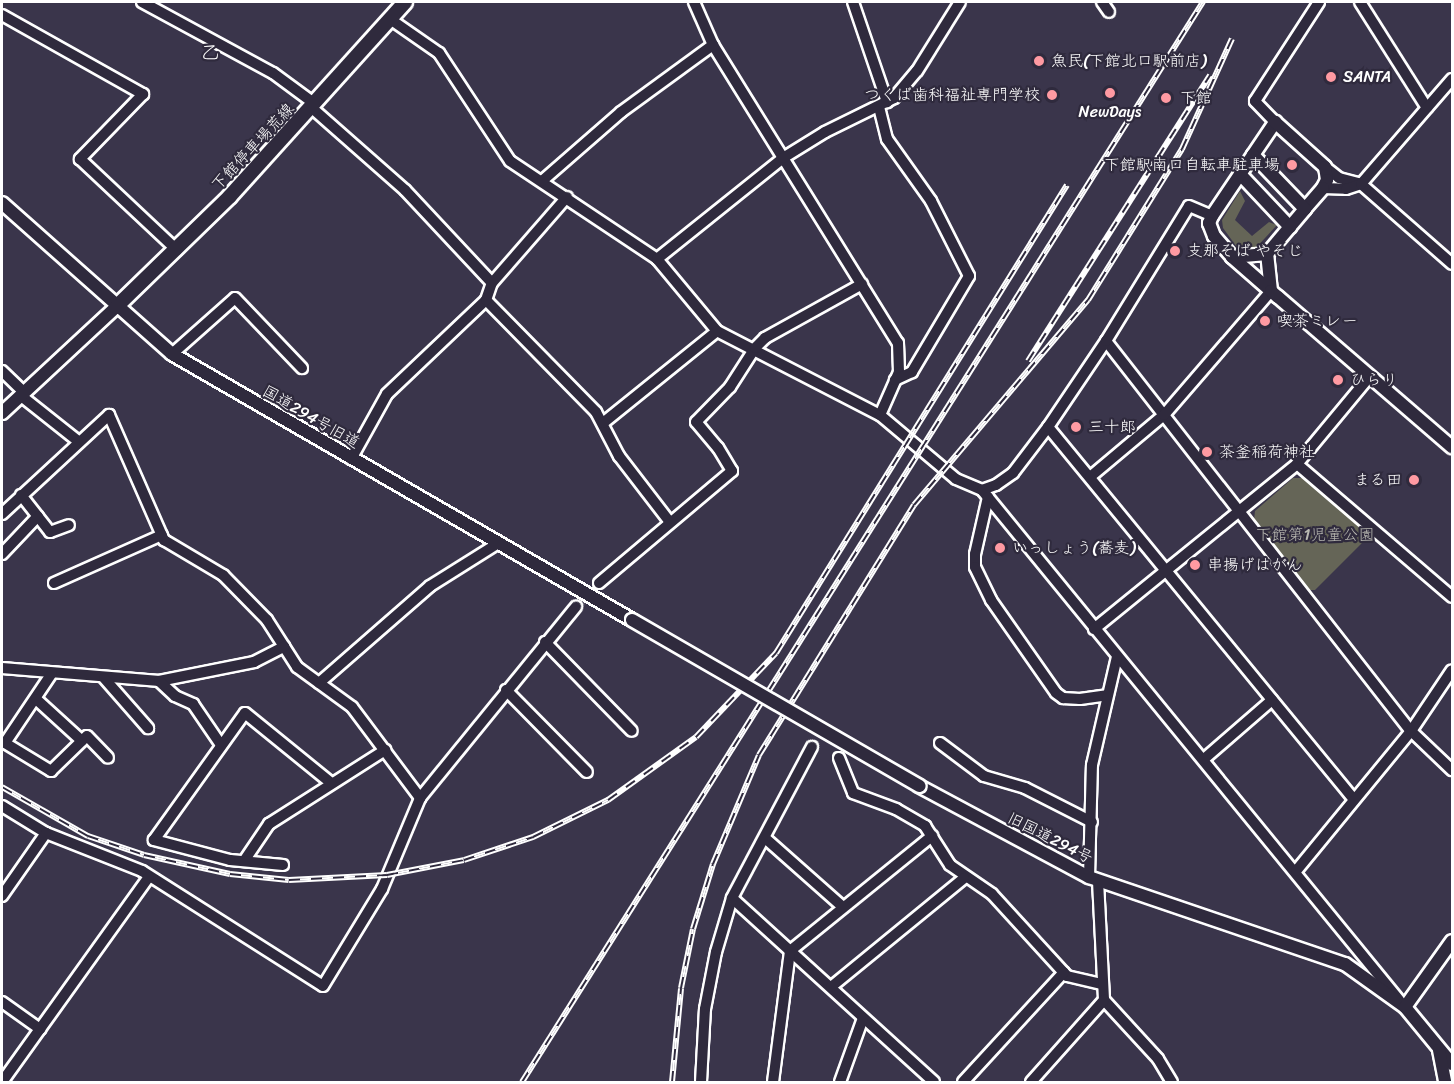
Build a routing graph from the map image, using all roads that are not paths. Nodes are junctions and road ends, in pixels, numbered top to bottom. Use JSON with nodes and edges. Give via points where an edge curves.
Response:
{"nodes":[{"id":1,"x":142,"y":2,"type":"edge"},
{"id":2,"x":405,"y":2,"type":"edge"},
{"id":3,"x":694,"y":2,"type":"edge"},
{"id":4,"x":853,"y":2,"type":"edge"},
{"id":5,"x":960,"y":2,"type":"edge"},
{"id":6,"x":1102,"y":2,"type":"edge"},
{"id":7,"x":1319,"y":2,"type":"edge"},
{"id":8,"x":1360,"y":2,"type":"edge"},
{"id":9,"x":1109,"y":12,"type":"dead end"},
{"id":10,"x":2,"y":15,"type":"edge"},
{"id":11,"x":390,"y":20,"type":"junction"},
{"id":12,"x":713,"y":45,"type":"junction"},
{"id":13,"x":1452,"y":79,"type":"edge"},
{"id":14,"x":883,"y":105,"type":"junction"},
{"id":15,"x":314,"y":106,"type":"junction"},
{"id":16,"x":1428,"y":108,"type":"junction"},
{"id":17,"x":1275,"y":122,"type":"junction"},
{"id":18,"x":1253,"y":156,"type":"junction"},
{"id":19,"x":783,"y":158,"type":"junction"},
{"id":20,"x":1325,"y":166,"type":"junction"},
{"id":21,"x":1240,"y":174,"type":"junction"},
{"id":22,"x":542,"y":181,"type":"junction"},
{"id":23,"x":1362,"y":184,"type":"junction"},
{"id":24,"x":1323,"y":188,"type":"junction"},
{"id":25,"x":567,"y":197,"type":"junction"},
{"id":26,"x":2,"y":203,"type":"edge"},
{"id":27,"x":1305,"y":209,"type":"junction"},
{"id":28,"x":1212,"y":216,"type":"junction"},
{"id":29,"x":1290,"y":227,"type":"junction"},
{"id":30,"x":177,"y":250,"type":"junction"},
{"id":31,"x":1267,"y":254,"type":"junction"},
{"id":32,"x":1232,"y":257,"type":"junction"},
{"id":33,"x":657,"y":259,"type":"junction"},
{"id":34,"x":1452,"y":264,"type":"edge"},
{"id":35,"x":492,"y":283,"type":"junction"},
{"id":36,"x":862,"y":284,"type":"junction"},
{"id":37,"x":1271,"y":291,"type":"junction"},
{"id":38,"x":486,"y":300,"type":"junction"},
{"id":39,"x":116,"y":308,"type":"junction"},
{"id":40,"x":717,"y":331,"type":"junction"},
{"id":41,"x":1106,"y":341,"type":"junction"},
{"id":42,"x":755,"y":348,"type":"junction"},
{"id":43,"x":172,"y":354,"type":"junction"},
{"id":44,"x":302,"y":368,"type":"dead end"},
{"id":45,"x":2,"y":371,"type":"edge"},
{"id":46,"x":1370,"y":376,"type":"junction"},
{"id":47,"x":896,"y":380,"type":"junction"},
{"id":48,"x":22,"y":394,"type":"junction"},
{"id":49,"x":2,"y":413,"type":"edge"},
{"id":50,"x":880,"y":415,"type":"junction"},
{"id":51,"x":1164,"y":416,"type":"junction"},
{"id":52,"x":603,"y":423,"type":"junction"},
{"id":53,"x":1048,"y":427,"type":"junction"},
{"id":54,"x":78,"y":441,"type":"junction"},
{"id":55,"x":1452,"y":446,"type":"edge"},
{"id":56,"x":351,"y":459,"type":"junction"},
{"id":57,"x":1297,"y":464,"type":"junction"},
{"id":58,"x":1090,"y":477,"type":"junction"},
{"id":59,"x":985,"y":493,"type":"junction"},
{"id":60,"x":21,"y":495,"type":"junction"},
{"id":61,"x":1240,"y":511,"type":"junction"},
{"id":62,"x":2,"y":514,"type":"edge"},
{"id":63,"x":38,"y":516,"type":"junction"},
{"id":64,"x":669,"y":520,"type":"junction"},
{"id":65,"x":69,"y":525,"type":"dead end"},
{"id":66,"x":162,"y":536,"type":"junction"},
{"id":67,"x":497,"y":544,"type":"junction"},
{"id":68,"x":2,"y":554,"type":"edge"},
{"id":69,"x":1167,"y":570,"type":"junction"},
{"id":70,"x":54,"y":583,"type":"dead end"},
{"id":71,"x":599,"y":583,"type":"tunnel mouth"},
{"id":72,"x":1452,"y":597,"type":"edge"},
{"id":73,"x":576,"y":607,"type":"tunnel mouth"},
{"id":74,"x":632,"y":620,"type":"joint"},
{"id":75,"x":1094,"y":628,"type":"junction"},
{"id":76,"x":545,"y":642,"type":"junction"},
{"id":77,"x":284,"y":647,"type":"junction"},
{"id":78,"x":1117,"y":657,"type":"junction"},
{"id":79,"x":2,"y":668,"type":"edge"},
{"id":80,"x":1452,"y":670,"type":"edge"},
{"id":81,"x":52,"y":673,"type":"junction"},
{"id":82,"x":104,"y":678,"type":"junction"},
{"id":83,"x":159,"y":681,"type":"junction"},
{"id":84,"x":319,"y":683,"type":"junction"},
{"id":85,"x":506,"y":690,"type":"junction"},
{"id":86,"x":1107,"y":695,"type":"junction"},
{"id":87,"x":36,"y":699,"type":"junction"},
{"id":88,"x":1272,"y":700,"type":"junction"},
{"id":89,"x":148,"y":728,"type":"dead end"},
{"id":90,"x":1411,"y":731,"type":"junction"},
{"id":91,"x":632,"y":732,"type":"dead end"},
{"id":92,"x":82,"y":741,"type":"junction"},
{"id":93,"x":940,"y":742,"type":"dead end"},
{"id":94,"x":221,"y":746,"type":"junction"},
{"id":95,"x":812,"y":747,"type":"dead end"},
{"id":96,"x":385,"y":750,"type":"junction"},
{"id":97,"x":108,"y":758,"type":"dead end"},
{"id":98,"x":839,"y":758,"type":"dead end"},
{"id":99,"x":1204,"y":759,"type":"junction"},
{"id":100,"x":1452,"y":770,"type":"edge"},
{"id":101,"x":587,"y":772,"type":"dead end"},
{"id":102,"x":331,"y":783,"type":"junction"},
{"id":103,"x":420,"y":798,"type":"junction"},
{"id":104,"x":1354,"y":800,"type":"junction"},
{"id":105,"x":2,"y":806,"type":"edge"},
{"id":106,"x":1092,"y":822,"type":"junction"},
{"id":107,"x":46,"y":833,"type":"junction"},
{"id":108,"x":932,"y":836,"type":"junction"},
{"id":109,"x":765,"y":838,"type":"junction"},
{"id":110,"x":244,"y":861,"type":"junction"},
{"id":111,"x":283,"y":864,"type":"dead end"},
{"id":112,"x":1296,"y":872,"type":"junction"},
{"id":113,"x":149,"y":878,"type":"junction"},
{"id":114,"x":964,"y":878,"type":"junction"},
{"id":115,"x":1093,"y":879,"type":"junction"},
{"id":116,"x":2,"y":896,"type":"edge"},
{"id":117,"x":732,"y":898,"type":"junction"},
{"id":118,"x":843,"y":908,"type":"junction"},
{"id":119,"x":1452,"y":941,"type":"edge"},
{"id":120,"x":790,"y":951,"type":"junction"},
{"id":121,"x":1064,"y":972,"type":"junction"},
{"id":122,"x":1103,"y":984,"type":"junction"},
{"id":123,"x":831,"y":987,"type":"junction"},
{"id":124,"x":1104,"y":1000,"type":"junction"},
{"id":125,"x":2,"y":1002,"type":"edge"},
{"id":126,"x":1405,"y":1007,"type":"junction"},
{"id":127,"x":863,"y":1018,"type":"junction"},
{"id":128,"x":40,"y":1029,"type":"junction"},
{"id":129,"x":1439,"y":1049,"type":"junction"},
{"id":130,"x":1452,"y":1064,"type":"edge"},
{"id":131,"x":1036,"y":1080,"type":"edge"},
{"id":132,"x":2,"y":1083,"type":"edge"},
{"id":133,"x":701,"y":1083,"type":"edge"},
{"id":134,"x":773,"y":1083,"type":"edge"},
{"id":135,"x":840,"y":1083,"type":"edge"},
{"id":136,"x":934,"y":1083,"type":"edge"},
{"id":137,"x":963,"y":1083,"type":"edge"},
{"id":138,"x":1172,"y":1083,"type":"edge"},
{"id":139,"x":1445,"y":1083,"type":"edge"}],
"edges":[{"from":1,"to":15,"type":"street","via":[[273,73]]},
{"from":2,"to":11,"type":"main road","name":"下館停車場荒線"},
{"from":3,"to":12,"type":"street"},
{"from":4,"to":14,"type":"street"},
{"from":5,"to":14,"type":"street","via":[[917,71]]},
{"from":6,"to":9,"type":"street"},
{"from":7,"to":17,"type":"street","via":[[1255,101]]},
{"from":8,"to":16,"type":"street"},
{"from":10,"to":30,"type":"street","via":[[143,94],[80,159]]},
{"from":11,"to":15,"type":"main road","name":"下館停車場荒線"},
{"from":11,"to":22,"type":"street","via":[[439,53],[510,160]]},
{"from":12,"to":19,"type":"street"},
{"from":12,"to":22,"type":"street","via":[[621,112]]},
{"from":13,"to":16,"type":"street"},
{"from":14,"to":19,"type":"street","via":[[825,132]]},
{"from":14,"to":47,"type":"street","via":[[887,140],[931,201],[969,276],[912,372]]},
{"from":15,"to":30,"type":"main road","name":"下館停車場荒線"},
{"from":15,"to":35,"type":"street","via":[[405,190]]},
{"from":16,"to":23,"type":"street"},
{"from":17,"to":18,"type":"street"},
{"from":17,"to":20,"type":"street"},
{"from":18,"to":21,"type":"street"},
{"from":18,"to":27,"type":"street"},
{"from":19,"to":33,"type":"street"},
{"from":19,"to":36,"type":"street"},
{"from":20,"to":23,"type":"street","via":[[1339,178]]},
{"from":20,"to":24,"type":"street","via":[[1327,180]]},
{"from":21,"to":28,"type":"street"},
{"from":21,"to":29,"type":"street"},
{"from":22,"to":25,"type":"street"},
{"from":23,"to":24,"type":"street","via":[[1346,189]]},
{"from":23,"to":34,"type":"street"},
{"from":24,"to":27,"type":"street"},
{"from":25,"to":33,"type":"street"},
{"from":25,"to":35,"type":"street"},
{"from":26,"to":39,"type":"street","name":"国道294号旧道"},
{"from":27,"to":29,"type":"street"},
{"from":28,"to":32,"type":"street","via":[[1211,231]]},
{"from":28,"to":41,"type":"street","via":[[1189,206]]},
{"from":29,"to":31,"type":"street"},
{"from":30,"to":39,"type":"main road","name":"下館停車場荒線"},
{"from":31,"to":32,"type":"street"},
{"from":31,"to":37,"type":"street"},
{"from":32,"to":37,"type":"street"},
{"from":33,"to":40,"type":"street"},
{"from":35,"to":38,"type":"street"},
{"from":36,"to":42,"type":"street","via":[[765,338]]},
{"from":36,"to":47,"type":"street","via":[[898,343]]},
{"from":37,"to":46,"type":"street"},
{"from":37,"to":51,"type":"street"},
{"from":38,"to":52,"type":"street"},
{"from":38,"to":56,"type":"street","via":[[387,394]]},
{"from":39,"to":43,"type":"street","name":"国道294号旧道"},
{"from":39,"to":48,"type":"street"},
{"from":40,"to":42,"type":"street"},
{"from":40,"to":52,"type":"street"},
{"from":41,"to":51,"type":"street"},
{"from":41,"to":53,"type":"street"},
{"from":42,"to":50,"type":"street"},
{"from":42,"to":64,"type":"street","via":[[730,387],[696,422],[732,471]]},
{"from":43,"to":44,"type":"street","via":[[235,298]]},
{"from":43,"to":56,"type":"street","name":"国道294号旧道"},
{"from":45,"to":48,"type":"street"},
{"from":46,"to":55,"type":"street"},
{"from":46,"to":57,"type":"street"},
{"from":47,"to":50,"type":"street"},
{"from":48,"to":49,"type":"street"},
{"from":48,"to":54,"type":"street"},
{"from":50,"to":59,"type":"street","via":[[956,479]]},
{"from":51,"to":58,"type":"street"},
{"from":51,"to":61,"type":"street"},
{"from":52,"to":64,"type":"street","via":[[619,456]]},
{"from":53,"to":58,"type":"street"},
{"from":53,"to":59,"type":"street","via":[[1012,473]]},
{"from":54,"to":60,"type":"street"},
{"from":54,"to":66,"type":"street","via":[[109,415]]},
{"from":56,"to":67,"type":"street","name":"国道294号旧道"},
{"from":57,"to":61,"type":"street"},
{"from":57,"to":72,"type":"street"},
{"from":58,"to":69,"type":"street"},
{"from":59,"to":75,"type":"street"},
{"from":59,"to":86,"type":"street","via":[[975,560],[991,600],[1056,693],[1063,698],[1080,699]]},
{"from":60,"to":62,"type":"street"},
{"from":60,"to":63,"type":"street"},
{"from":61,"to":69,"type":"street"},
{"from":61,"to":90,"type":"street"},
{"from":63,"to":65,"type":"street","via":[[50,532]]},
{"from":63,"to":68,"type":"street"},
{"from":64,"to":71,"type":"street","via":[[621,568]]},
{"from":66,"to":70,"type":"street"},
{"from":66,"to":77,"type":"street","via":[[224,575],[267,620]]},
{"from":67,"to":74,"type":"street","name":"国道294号旧道"},
{"from":67,"to":84,"type":"street","via":[[430,586]]},
{"from":69,"to":75,"type":"street"},
{"from":69,"to":88,"type":"street"},
{"from":73,"to":76,"type":"street"},
{"from":74,"to":115,"type":"street","name":"旧国道294号","bridge":true,"via":[[919,786]]},
{"from":75,"to":78,"type":"street"},
{"from":76,"to":85,"type":"street"},
{"from":76,"to":91,"type":"street"},
{"from":77,"to":83,"type":"street","via":[[254,662]]},
{"from":77,"to":84,"type":"street","via":[[297,667]]},
{"from":78,"to":86,"type":"street"},
{"from":78,"to":99,"type":"street"},
{"from":79,"to":81,"type":"street"},
{"from":80,"to":90,"type":"street"},
{"from":81,"to":82,"type":"street"},
{"from":81,"to":87,"type":"street"},
{"from":82,"to":83,"type":"street"},
{"from":82,"to":89,"type":"street"},
{"from":83,"to":94,"type":"street","via":[[175,696],[193,704]]},
{"from":84,"to":96,"type":"street","via":[[352,707]]},
{"from":85,"to":101,"type":"street"},
{"from":85,"to":103,"type":"street"},
{"from":86,"to":106,"type":"street","via":[[1092,765]]},
{"from":87,"to":92,"type":"street"},
{"from":87,"to":92,"type":"street","via":[[5,743],[51,771]]},
{"from":88,"to":99,"type":"street"},
{"from":88,"to":104,"type":"street"},
{"from":90,"to":100,"type":"street"},
{"from":90,"to":104,"type":"street"},
{"from":92,"to":97,"type":"street","via":[[87,736]]},
{"from":93,"to":106,"type":"street","via":[[984,776],[1025,788]]},
{"from":94,"to":102,"type":"street","via":[[245,713]]},
{"from":94,"to":110,"type":"street","via":[[154,840]]},
{"from":95,"to":109,"type":"street"},
{"from":96,"to":102,"type":"street"},
{"from":96,"to":103,"type":"street"},
{"from":98,"to":108,"type":"street","via":[[853,793],[896,809],[925,826]]},
{"from":99,"to":112,"type":"street"},
{"from":102,"to":110,"type":"street","via":[[269,824]]},
{"from":103,"to":113,"type":"street","via":[[382,889],[323,986]]},
{"from":104,"to":112,"type":"street"},
{"from":105,"to":107,"type":"street"},
{"from":106,"to":115,"type":"street"},
{"from":107,"to":113,"type":"street","via":[[142,870]]},
{"from":107,"to":116,"type":"street"},
{"from":108,"to":114,"type":"street"},
{"from":108,"to":118,"type":"street"},
{"from":109,"to":117,"type":"street"},
{"from":109,"to":118,"type":"street"},
{"from":110,"to":111,"type":"street"},
{"from":112,"to":126,"type":"street"},
{"from":113,"to":128,"type":"street"},
{"from":114,"to":121,"type":"street","via":[[992,894]]},
{"from":114,"to":123,"type":"street"},
{"from":115,"to":122,"type":"street"},
{"from":115,"to":126,"type":"street","name":"旧国道294号","via":[[1332,958],[1361,973]]},
{"from":117,"to":120,"type":"street"},
{"from":117,"to":133,"type":"street","via":[[705,1009]]},
{"from":118,"to":120,"type":"street"},
{"from":119,"to":126,"type":"street"},
{"from":120,"to":123,"type":"street"},
{"from":120,"to":134,"type":"street"},
{"from":121,"to":122,"type":"street"},
{"from":121,"to":137,"type":"street"},
{"from":122,"to":124,"type":"street"},
{"from":123,"to":127,"type":"street"},
{"from":124,"to":131,"type":"street"},
{"from":124,"to":138,"type":"street","via":[[1158,1059]]},
{"from":125,"to":128,"type":"street"},
{"from":126,"to":129,"type":"street","name":"旧国道294号"},
{"from":127,"to":135,"type":"street"},
{"from":127,"to":136,"type":"street"},
{"from":128,"to":132,"type":"street"},
{"from":129,"to":130,"type":"street","name":"旧国道294号"},
{"from":129,"to":139,"type":"street"}]}
